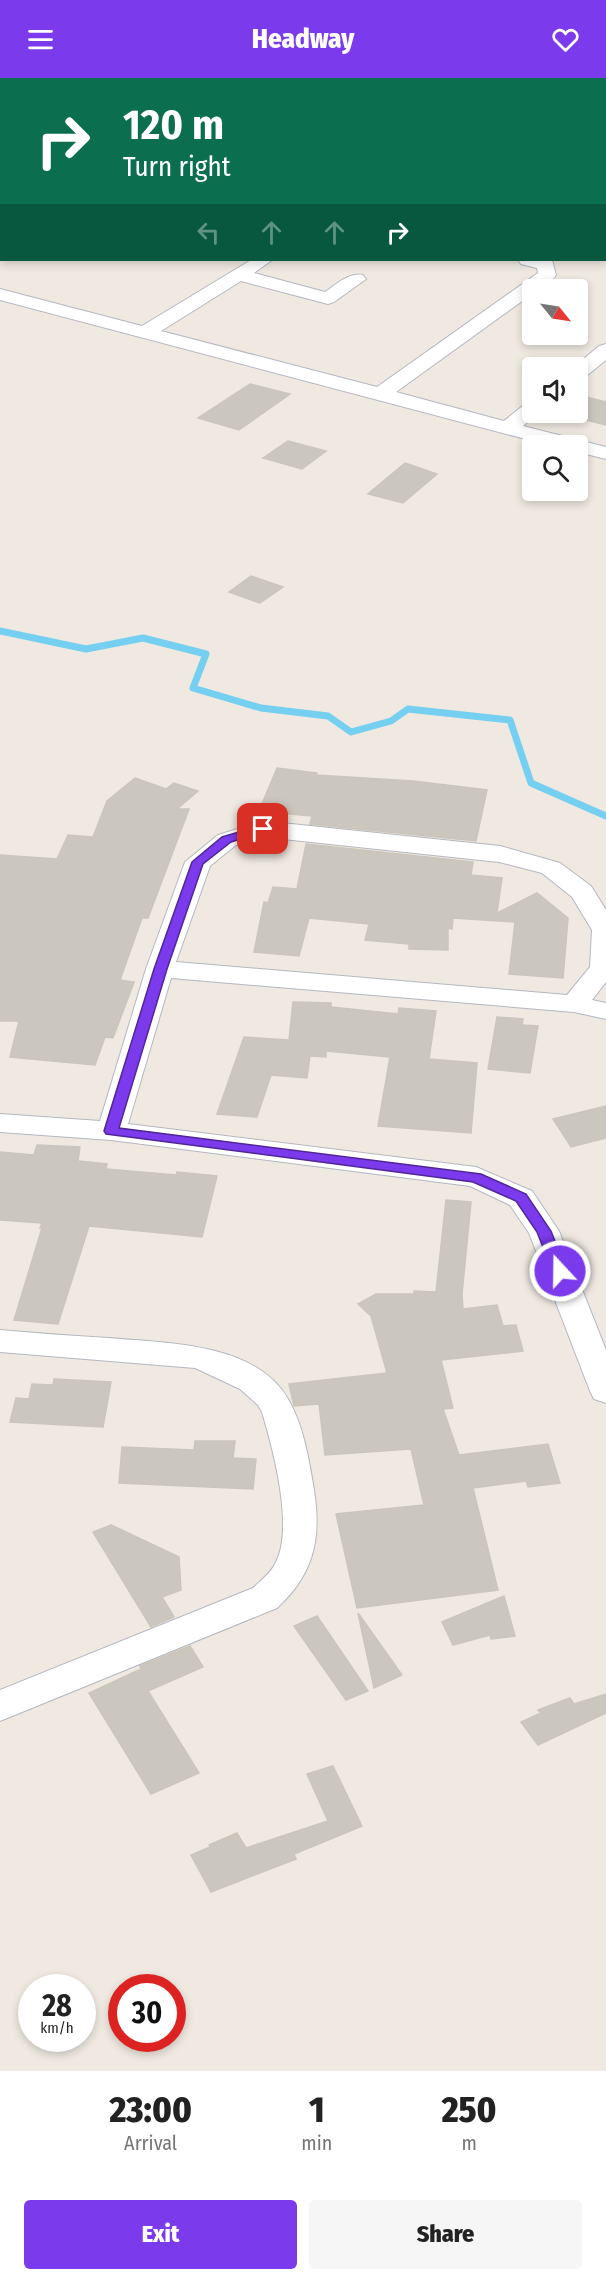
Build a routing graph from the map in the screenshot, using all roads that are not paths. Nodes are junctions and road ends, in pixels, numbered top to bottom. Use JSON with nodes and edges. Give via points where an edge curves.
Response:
{"nodes":[{"id":1,"x":261,"y":261,"type":"edge"},
{"id":2,"x":532,"y":261,"type":"edge"},
{"id":3,"x":238,"y":274,"type":"junction"},
{"id":4,"x":357,"y":279,"type":"dead end"},
{"id":5,"x":0,"y":294,"type":"edge"},
{"id":6,"x":145,"y":332,"type":"junction"},
{"id":7,"x":606,"y":350,"type":"edge"},
{"id":8,"x":588,"y":364,"type":"edge"},
{"id":9,"x":379,"y":395,"type":"junction"},
{"id":10,"x":522,"y":416,"type":"edge"},
{"id":11,"x":508,"y":428,"type":"junction"},
{"id":12,"x":535,"y":435,"type":"edge"},
{"id":13,"x":588,"y":449,"type":"edge"},
{"id":14,"x":606,"y":453,"type":"edge"},
{"id":15,"x":160,"y":969,"type":"junction"},
{"id":16,"x":574,"y":1004,"type":"junction"},
{"id":17,"x":606,"y":1011,"type":"edge"},
{"id":18,"x":0,"y":1123,"type":"edge"},
{"id":19,"x":111,"y":1131,"type":"junction"},
{"id":20,"x":0,"y":1341,"type":"edge"},
{"id":21,"x":606,"y":1391,"type":"edge"},
{"id":22,"x":0,"y":1706,"type":"edge"}],
"edges":[{"from":1,"to":3,"type":"street"},
{"from":2,"to":9,"type":"street","via":[[546,264],[547,275]]},
{"from":3,"to":4,"type":"street","via":[[328,298]]},
{"from":3,"to":6,"type":"street"},
{"from":5,"to":6,"type":"street"},
{"from":6,"to":9,"type":"street"},
{"from":7,"to":8,"type":"street"},
{"from":9,"to":11,"type":"street"},
{"from":10,"to":11,"type":"street"},
{"from":11,"to":12,"type":"street"},
{"from":13,"to":14,"type":"street"},
{"from":15,"to":16,"type":"street"},
{"from":15,"to":16,"type":"street","via":[[198,862],[227,840],[263,829],[500,854],[551,868],[582,892],[605,930],[603,968]]},
{"from":15,"to":19,"type":"street"},
{"from":16,"to":17,"type":"street"},
{"from":18,"to":19,"type":"street"},
{"from":19,"to":21,"type":"street","via":[[476,1177],[521,1197],[544,1231]]},
{"from":20,"to":22,"type":"street","via":[[196,1357],[226,1366],[255,1383],[276,1406],[295,1467],[299,1521],[296,1555],[284,1581],[265,1598]]}]}
